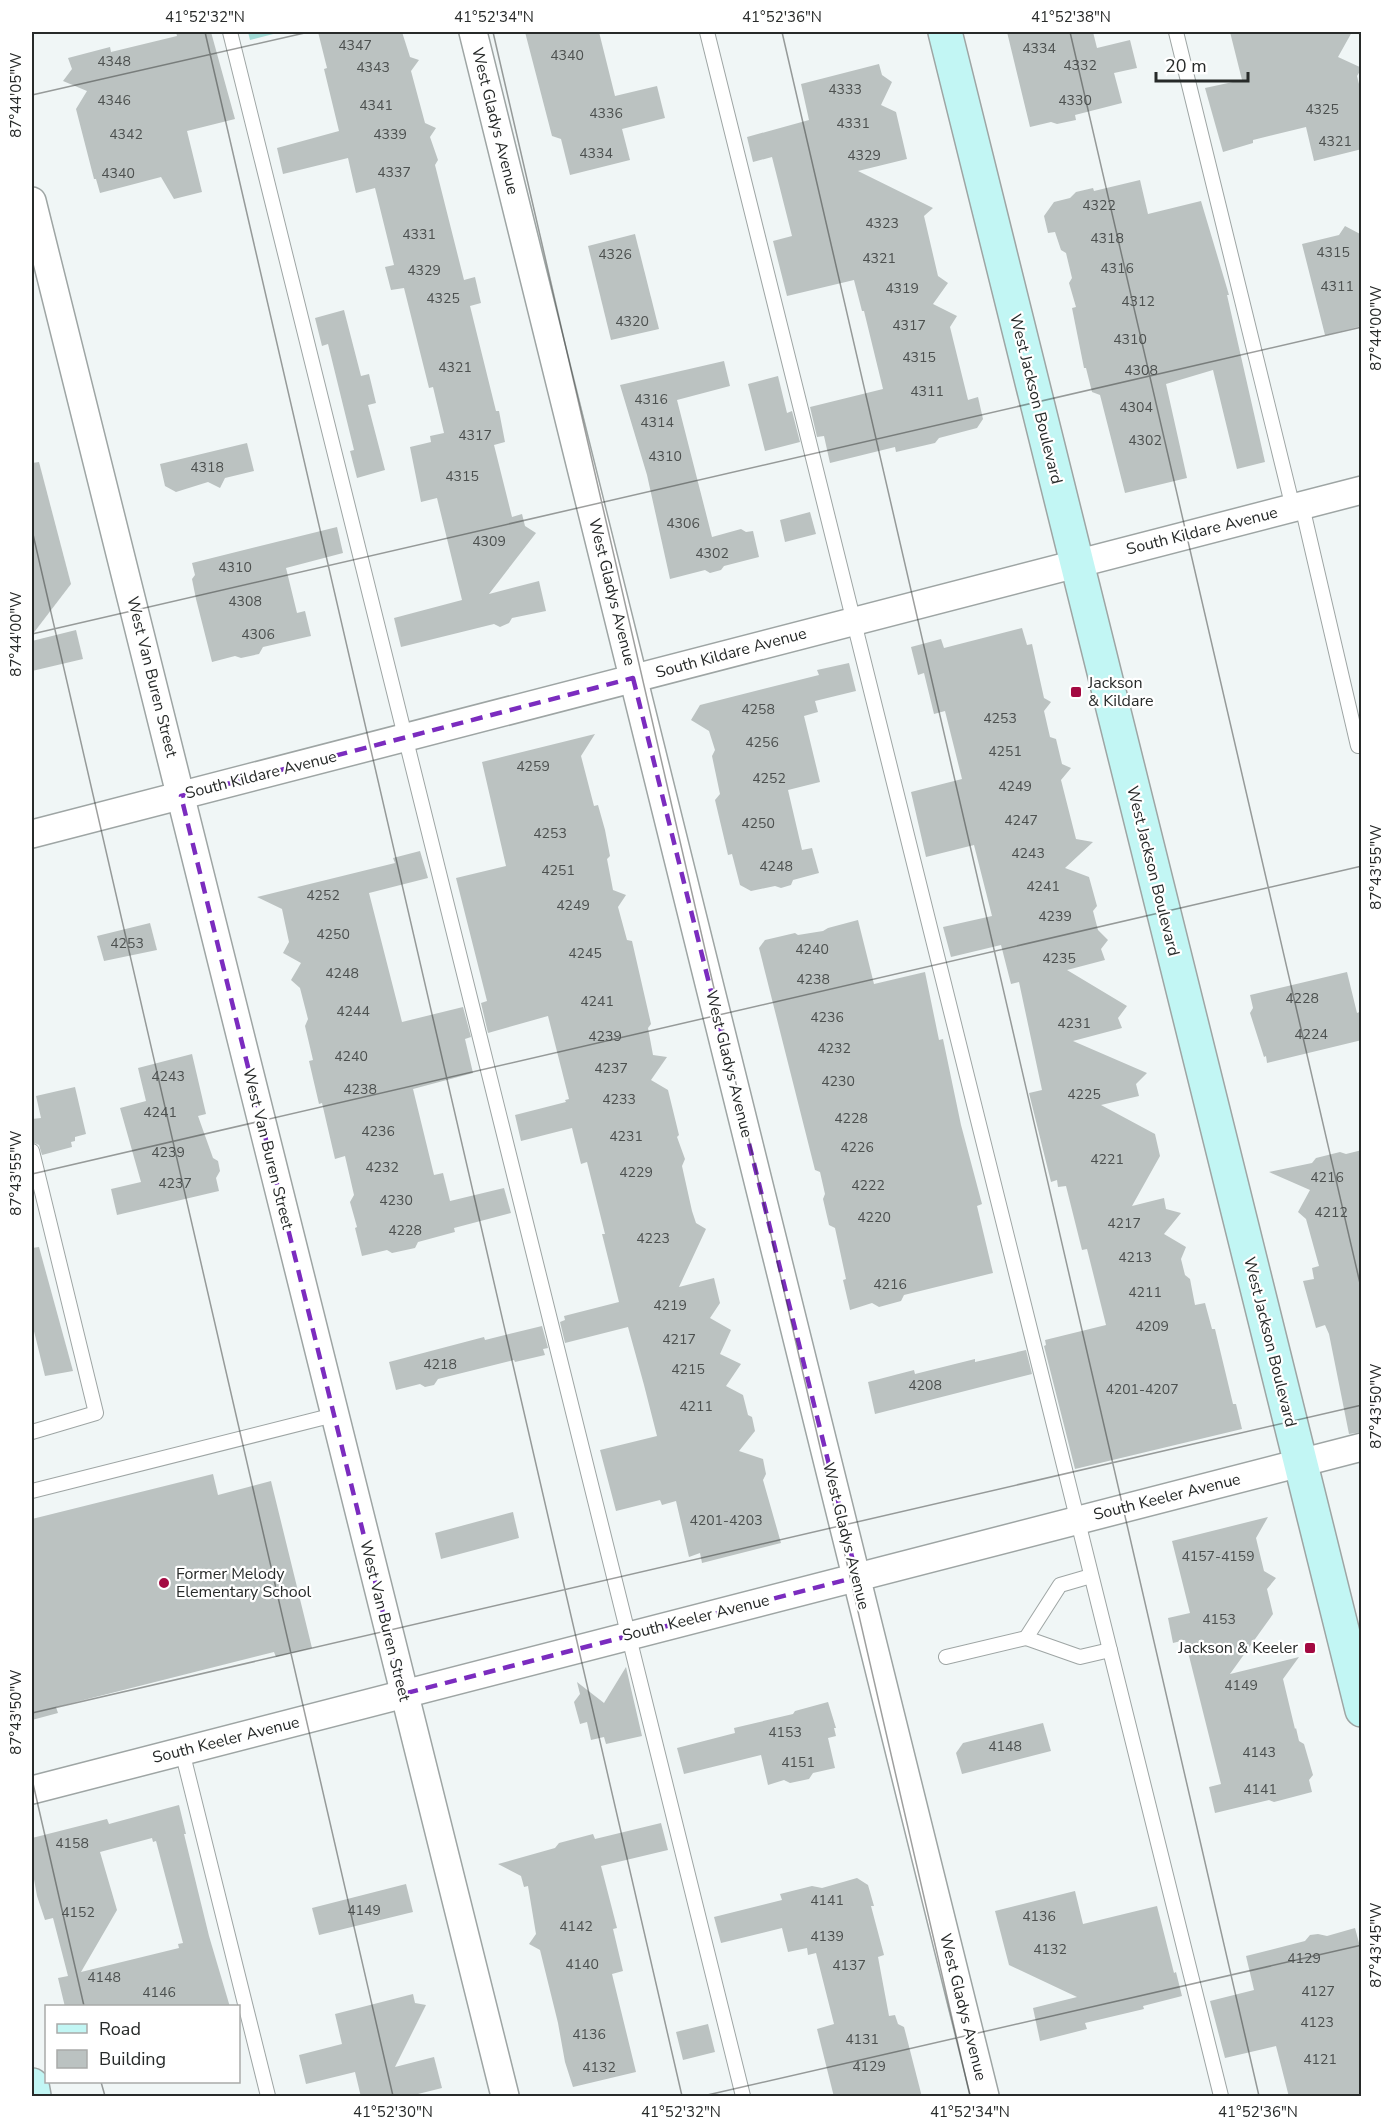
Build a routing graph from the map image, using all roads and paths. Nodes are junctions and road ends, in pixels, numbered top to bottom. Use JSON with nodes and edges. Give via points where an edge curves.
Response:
{"nodes":[{"id":1,"x":230,"y":32,"type":"edge"},
{"id":2,"x":473,"y":32,"type":"edge"},
{"id":3,"x":706,"y":32,"type":"edge"},
{"id":4,"x":945,"y":32,"type":"edge"},
{"id":5,"x":1176,"y":32,"type":"edge"},
{"id":6,"x":32,"y":201,"type":"edge"},
{"id":7,"x":1362,"y":490,"type":"edge"},
{"id":8,"x":1298,"y":507,"type":"junction"},
{"id":9,"x":1077,"y":564,"type":"junction"},
{"id":10,"x":853,"y":621,"type":"junction"},
{"id":11,"x":633,"y":678,"type":"junction"},
{"id":12,"x":405,"y":738,"type":"junction"},
{"id":13,"x":1358,"y":746,"type":"dead end"},
{"id":14,"x":181,"y":796,"type":"junction"},
{"id":15,"x":32,"y":834,"type":"edge"},
{"id":16,"x":32,"y":1151,"type":"edge"},
{"id":17,"x":334,"y":1415,"type":"junction"},
{"id":18,"x":32,"y":1432,"type":"edge"},
{"id":19,"x":1362,"y":1447,"type":"edge"},
{"id":20,"x":1300,"y":1463,"type":"junction"},
{"id":21,"x":32,"y":1491,"type":"edge"},
{"id":22,"x":1077,"y":1520,"type":"junction"},
{"id":23,"x":1091,"y":1576,"type":"junction"},
{"id":24,"x":856,"y":1577,"type":"junction"},
{"id":25,"x":628,"y":1636,"type":"junction"},
{"id":26,"x":1026,"y":1638,"type":"junction"},
{"id":27,"x":1110,"y":1650,"type":"junction"},
{"id":28,"x":946,"y":1657,"type":"dead end"},
{"id":29,"x":403,"y":1694,"type":"junction"},
{"id":30,"x":1362,"y":1710,"type":"edge"},
{"id":31,"x":182,"y":1751,"type":"junction"},
{"id":32,"x":32,"y":1790,"type":"edge"},
{"id":33,"x":32,"y":2085,"type":"edge"},
{"id":34,"x":34,"y":2097,"type":"edge"},
{"id":35,"x":268,"y":2097,"type":"edge"},
{"id":36,"x":505,"y":2097,"type":"edge"},
{"id":37,"x":743,"y":2097,"type":"edge"},
{"id":38,"x":985,"y":2097,"type":"edge"},
{"id":39,"x":1221,"y":2097,"type":"edge"}],
"edges":[{"from":1,"to":12,"type":"lane"},
{"from":2,"to":11,"type":"street","name":"West Gladys Avenue"},
{"from":3,"to":10,"type":"lane"},
{"from":4,"to":9,"type":"street","name":"West Jackson Boulevard"},
{"from":5,"to":8,"type":"lane"},
{"from":6,"to":14,"type":"street","name":"West Van Buren Street"},
{"from":7,"to":8,"type":"street","name":"South Kildare Avenue"},
{"from":8,"to":9,"type":"street","name":"South Kildare Avenue"},
{"from":8,"to":13,"type":"lane"},
{"from":9,"to":10,"type":"street","name":"South Kildare Avenue"},
{"from":9,"to":20,"type":"street","name":"West Jackson Boulevard"},
{"from":10,"to":11,"type":"street","name":"South Kildare Avenue"},
{"from":10,"to":22,"type":"lane"},
{"from":11,"to":12,"type":"street","name":"South Kildare Avenue"},
{"from":11,"to":24,"type":"street","name":"West Gladys Avenue"},
{"from":12,"to":14,"type":"street","name":"South Kildare Avenue"},
{"from":12,"to":25,"type":"lane"},
{"from":14,"to":15,"type":"street","name":"South Kildare Avenue"},
{"from":14,"to":17,"type":"street","name":"West Van Buren Street"},
{"from":16,"to":18,"type":"lane","via":[[96,1413]]},
{"from":17,"to":21,"type":"lane"},
{"from":17,"to":29,"type":"street","name":"West Van Buren Street"},
{"from":19,"to":20,"type":"street","name":"South Keeler Avenue"},
{"from":20,"to":22,"type":"street","name":"South Keeler Avenue"},
{"from":20,"to":30,"type":"street","name":"West Jackson Boulevard"},
{"from":22,"to":23,"type":"lane"},
{"from":22,"to":24,"type":"street","name":"South Keeler Avenue"},
{"from":23,"to":26,"type":"lane","via":[[1060,1585]]},
{"from":23,"to":27,"type":"lane"},
{"from":24,"to":25,"type":"street","name":"South Keeler Avenue"},
{"from":24,"to":38,"type":"street","name":"West Gladys Avenue"},
{"from":25,"to":29,"type":"street","name":"South Keeler Avenue"},
{"from":25,"to":37,"type":"lane"},
{"from":26,"to":27,"type":"lane","via":[[1080,1657]]},
{"from":26,"to":28,"type":"lane"},
{"from":27,"to":39,"type":"lane"},
{"from":29,"to":31,"type":"street","name":"South Keeler Avenue"},
{"from":29,"to":36,"type":"street","name":"West Van Buren Street"},
{"from":31,"to":32,"type":"street","name":"South Keeler Avenue"},
{"from":31,"to":35,"type":"lane"},
{"from":33,"to":34,"type":"street"}]}
